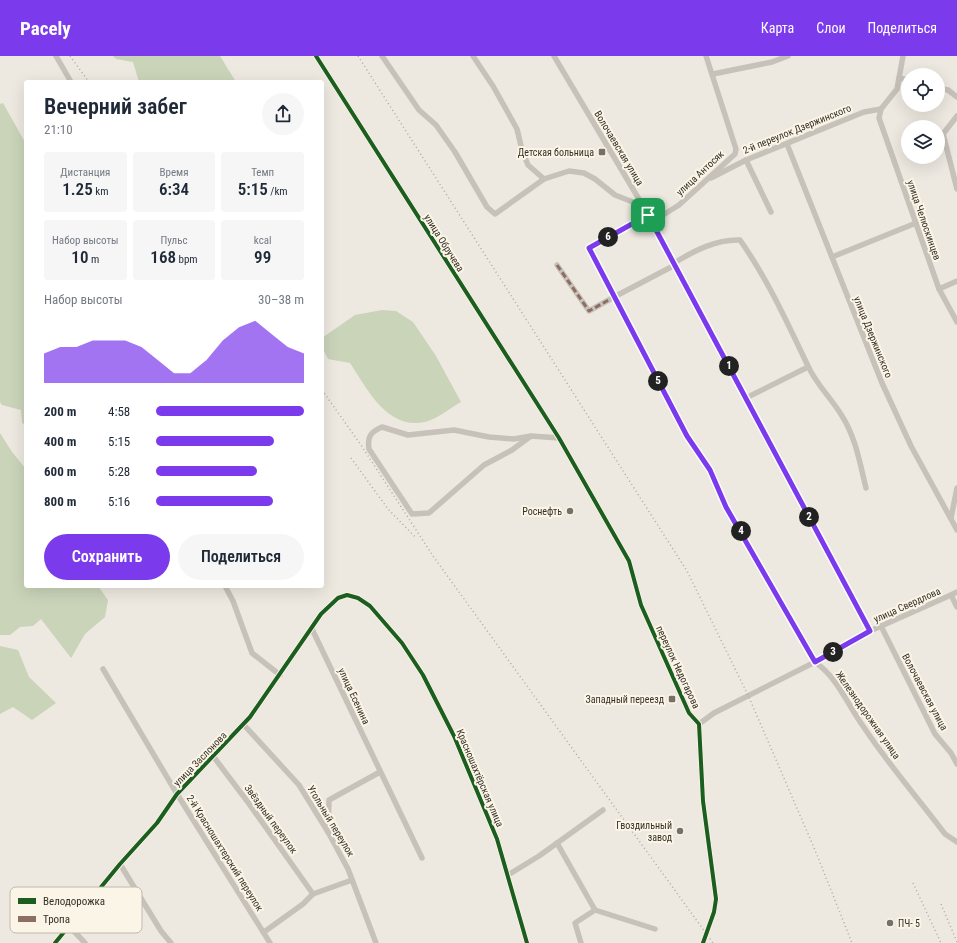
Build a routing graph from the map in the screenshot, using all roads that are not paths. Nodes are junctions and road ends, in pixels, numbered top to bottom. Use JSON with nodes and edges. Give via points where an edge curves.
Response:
{"nodes":[{"id":1,"x":56,"y":56,"type":"edge"},
{"id":2,"x":316,"y":56,"type":"edge"},
{"id":3,"x":382,"y":56,"type":"edge"},
{"id":4,"x":473,"y":56,"type":"edge"},
{"id":5,"x":554,"y":56,"type":"edge"},
{"id":6,"x":706,"y":56,"type":"edge"},
{"id":7,"x":788,"y":56,"type":"edge"},
{"id":8,"x":903,"y":56,"type":"edge"},
{"id":9,"x":713,"y":74,"type":"junction"},
{"id":10,"x":899,"y":78,"type":"joint"},
{"id":11,"x":69,"y":80,"type":"edge"},
{"id":12,"x":945,"y":89,"type":"edge"},
{"id":13,"x":957,"y":96,"type":"edge"},
{"id":14,"x":881,"y":109,"type":"junction"},
{"id":15,"x":957,"y":116,"type":"edge"},
{"id":16,"x":786,"y":144,"type":"junction"},
{"id":17,"x":746,"y":160,"type":"junction"},
{"id":18,"x":544,"y":179,"type":"junction"},
{"id":19,"x":701,"y":183,"type":"junction"},
{"id":20,"x":957,"y":189,"type":"edge"},
{"id":21,"x":644,"y":206,"type":"junction"},
{"id":22,"x":771,"y":212,"type":"dead end"},
{"id":23,"x":648,"y":215,"type":"junction"},
{"id":24,"x":652,"y":222,"type":"junction"},
{"id":25,"x":916,"y":223,"type":"junction"},
{"id":26,"x":832,"y":257,"type":"junction"},
{"id":27,"x":674,"y":264,"type":"junction"},
{"id":28,"x":557,"y":265,"type":"dead end"},
{"id":29,"x":957,"y":281,"type":"edge"},
{"id":30,"x":939,"y":289,"type":"junction"},
{"id":31,"x":614,"y":298,"type":"junction"},
{"id":32,"x":957,"y":322,"type":"edge"},
{"id":33,"x":808,"y":367,"type":"junction"},
{"id":34,"x":746,"y":398,"type":"junction"},
{"id":35,"x":531,"y":436,"type":"junction"},
{"id":36,"x":559,"y":438,"type":"junction"},
{"id":37,"x":866,"y":488,"type":"dead end"},
{"id":38,"x":957,"y":488,"type":"edge"},
{"id":39,"x":951,"y":518,"type":"junction"},
{"id":40,"x":957,"y":530,"type":"edge"},
{"id":41,"x":226,"y":588,"type":"edge"},
{"id":42,"x":957,"y":592,"type":"edge"},
{"id":43,"x":951,"y":594,"type":"junction"},
{"id":44,"x":358,"y":598,"type":"joint"},
{"id":45,"x":957,"y":607,"type":"edge"},
{"id":46,"x":881,"y":626,"type":"junction"},
{"id":47,"x":312,"y":629,"type":"junction"},
{"id":48,"x":870,"y":631,"type":"junction"},
{"id":49,"x":815,"y":662,"type":"junction"},
{"id":50,"x":103,"y":669,"type":"dead end"},
{"id":51,"x":280,"y":675,"type":"junction"},
{"id":52,"x":752,"y":693,"type":"joint"},
{"id":53,"x":699,"y":724,"type":"junction"},
{"id":54,"x":244,"y":725,"type":"junction"},
{"id":55,"x":213,"y":756,"type":"junction"},
{"id":56,"x":957,"y":764,"type":"edge"},
{"id":57,"x":380,"y":772,"type":"junction"},
{"id":58,"x":177,"y":794,"type":"junction"},
{"id":59,"x":603,"y":810,"type":"dead end"},
{"id":60,"x":328,"y":832,"type":"junction"},
{"id":61,"x":957,"y":842,"type":"edge"},
{"id":62,"x":556,"y":843,"type":"junction"},
{"id":63,"x":422,"y":858,"type":"dead end"},
{"id":64,"x":120,"y":864,"type":"junction"},
{"id":65,"x":508,"y":875,"type":"junction"},
{"id":66,"x":352,"y":880,"type":"junction"},
{"id":67,"x":101,"y":887,"type":"edge"},
{"id":68,"x":134,"y":887,"type":"edge"},
{"id":69,"x":313,"y":894,"type":"junction"},
{"id":70,"x":142,"y":900,"type":"edge"},
{"id":71,"x":595,"y":910,"type":"junction"},
{"id":72,"x":655,"y":930,"type":"dead end"},
{"id":73,"x":264,"y":932,"type":"junction"},
{"id":74,"x":63,"y":933,"type":"edge"},
{"id":75,"x":75,"y":933,"type":"edge"},
{"id":76,"x":55,"y":943,"type":"edge"},
{"id":77,"x":85,"y":943,"type":"edge"},
{"id":78,"x":171,"y":943,"type":"edge"},
{"id":79,"x":270,"y":943,"type":"edge"},
{"id":80,"x":376,"y":943,"type":"edge"},
{"id":81,"x":527,"y":943,"type":"edge"},
{"id":82,"x":581,"y":943,"type":"edge"},
{"id":83,"x":703,"y":943,"type":"edge"}],
"edges":[{"from":1,"to":11,"type":"street"},
{"from":2,"to":36,"type":"street","name":"улица Обручева"},
{"from":3,"to":18,"type":"street","via":[[419,110],[436,125],[487,207],[495,214]]},
{"from":4,"to":18,"type":"street","via":[[517,129],[528,165]]},
{"from":5,"to":21,"type":"street","name":"Волочаевская улица"},
{"from":6,"to":9,"type":"street","name":"улица Антосяк"},
{"from":7,"to":9,"type":"street","via":[[772,62]]},
{"from":8,"to":10,"type":"street"},
{"from":9,"to":19,"type":"street","name":"улица Антосяк","via":[[736,149],[731,158]]},
{"from":10,"to":14,"type":"street","via":[[896,89]]},
{"from":12,"to":13,"type":"street"},
{"from":14,"to":16,"type":"street","name":"2-й переулок Дзержинского","via":[[864,112]]},
{"from":14,"to":25,"type":"street","name":"улица Челюскинцев","via":[[881,123]]},
{"from":15,"to":20,"type":"street","via":[[943,134]]},
{"from":16,"to":17,"type":"street","name":"2-й переулок Дзержинского"},
{"from":16,"to":26,"type":"street","name":"улица Дзержинского"},
{"from":17,"to":19,"type":"street","name":"2-й переулок Дзержинского"},
{"from":17,"to":22,"type":"street"},
{"from":18,"to":21,"type":"street","via":[[569,171],[584,173],[615,195]]},
{"from":19,"to":24,"type":"street","name":"улица Антосяк","via":[[679,205]]},
{"from":21,"to":23,"type":"street","name":"Волочаевская улица"},
{"from":23,"to":24,"type":"street","name":"Волочаевская улица"},
{"from":23,"to":31,"type":"street","via":[[589,248]]},
{"from":24,"to":27,"type":"street","name":"Волочаевская улица"},
{"from":25,"to":26,"type":"street"},
{"from":25,"to":30,"type":"street","name":"улица Челюскинцев"},
{"from":26,"to":39,"type":"street","name":"улица Дзержинского","via":[[911,446]]},
{"from":27,"to":31,"type":"street"},
{"from":27,"to":33,"type":"street","via":[[700,248],[728,240],[740,240],[775,296]]},
{"from":27,"to":34,"type":"street","name":"Волочаевская улица"},
{"from":28,"to":31,"type":"street","via":[[589,310]]},
{"from":29,"to":30,"type":"street"},
{"from":30,"to":32,"type":"street","name":"улица Челюскинцев"},
{"from":31,"to":49,"type":"street","name":"Железнодорожная улица","via":[[687,436],[710,470],[726,507]]},
{"from":33,"to":34,"type":"street"},
{"from":33,"to":37,"type":"street","via":[[843,417],[856,447]]},
{"from":34,"to":48,"type":"street","name":"Волочаевская улица"},
{"from":35,"to":35,"type":"street","via":[[484,465],[430,512],[412,514],[369,449],[367,440],[371,432],[382,427],[408,435],[454,430],[514,439]]},
{"from":35,"to":36,"type":"street"},
{"from":36,"to":53,"type":"street","name":"переулок Недогарова","via":[[629,561],[641,605],[689,713]]},
{"from":38,"to":39,"type":"street"},
{"from":39,"to":40,"type":"street","name":"улица Дзержинского"},
{"from":41,"to":51,"type":"street","via":[[252,653]]},
{"from":42,"to":43,"type":"street"},
{"from":43,"to":45,"type":"street","name":"улица Свердлова"},
{"from":43,"to":46,"type":"street","name":"улица Свердлова"},
{"from":44,"to":47,"type":"street","name":"улица Заслонова","via":[[347,595],[338,598],[321,614]]},
{"from":44,"to":65,"type":"street","name":"Красношахтёрская улица","via":[[370,606],[402,643],[423,675],[460,750],[497,838]]},
{"from":46,"to":48,"type":"street","name":"улица Свердлова"},
{"from":46,"to":56,"type":"street","name":"Волочаевская улица","via":[[935,734]]},
{"from":47,"to":51,"type":"street","name":"улица Заслонова"},
{"from":47,"to":57,"type":"street","name":"улица Есенина"},
{"from":48,"to":49,"type":"street","name":"улица Свердлова"},
{"from":49,"to":52,"type":"street","name":"улица Свердлова"},
{"from":49,"to":61,"type":"street","name":"Железнодорожная улица","via":[[841,690],[862,726],[945,834]]},
{"from":50,"to":58,"type":"street","name":"2-й Красношахтерский переулок"},
{"from":51,"to":54,"type":"street","name":"улица Заслонова"},
{"from":52,"to":53,"type":"street","name":"переулок Недогарова","via":[[714,712]]},
{"from":53,"to":83,"type":"street","via":[[703,800],[716,899]]},
{"from":54,"to":55,"type":"street","name":"улица Заслонова"},
{"from":54,"to":60,"type":"street","name":"Угольный переулок","via":[[299,785]]},
{"from":55,"to":58,"type":"street","name":"улица Заслонова"},
{"from":55,"to":69,"type":"street","name":"Звёздный переулок"},
{"from":57,"to":60,"type":"street","via":[[329,800]]},
{"from":57,"to":63,"type":"street"},
{"from":58,"to":64,"type":"street","name":"улица Заслонова","via":[[157,823]]},
{"from":58,"to":73,"type":"street","name":"2-й Красношахтерский переулок"},
{"from":59,"to":62,"type":"street"},
{"from":60,"to":66,"type":"street","name":"Угольный переулок"},
{"from":62,"to":65,"type":"street"},
{"from":62,"to":71,"type":"street"},
{"from":64,"to":67,"type":"street","name":"улица Заслонова"},
{"from":64,"to":68,"type":"street"},
{"from":65,"to":81,"type":"street","name":"Красношахтёрская улица"},
{"from":66,"to":69,"type":"street"},
{"from":66,"to":80,"type":"street","name":"Угольный переулок"},
{"from":69,"to":73,"type":"street","via":[[304,904]]},
{"from":70,"to":78,"type":"street"},
{"from":71,"to":72,"type":"street"},
{"from":71,"to":82,"type":"street","via":[[575,923]]},
{"from":73,"to":79,"type":"street","name":"2-й Красношахтерский переулок"},
{"from":74,"to":76,"type":"street","name":"улица Заслонова"},
{"from":75,"to":77,"type":"street"}]}
